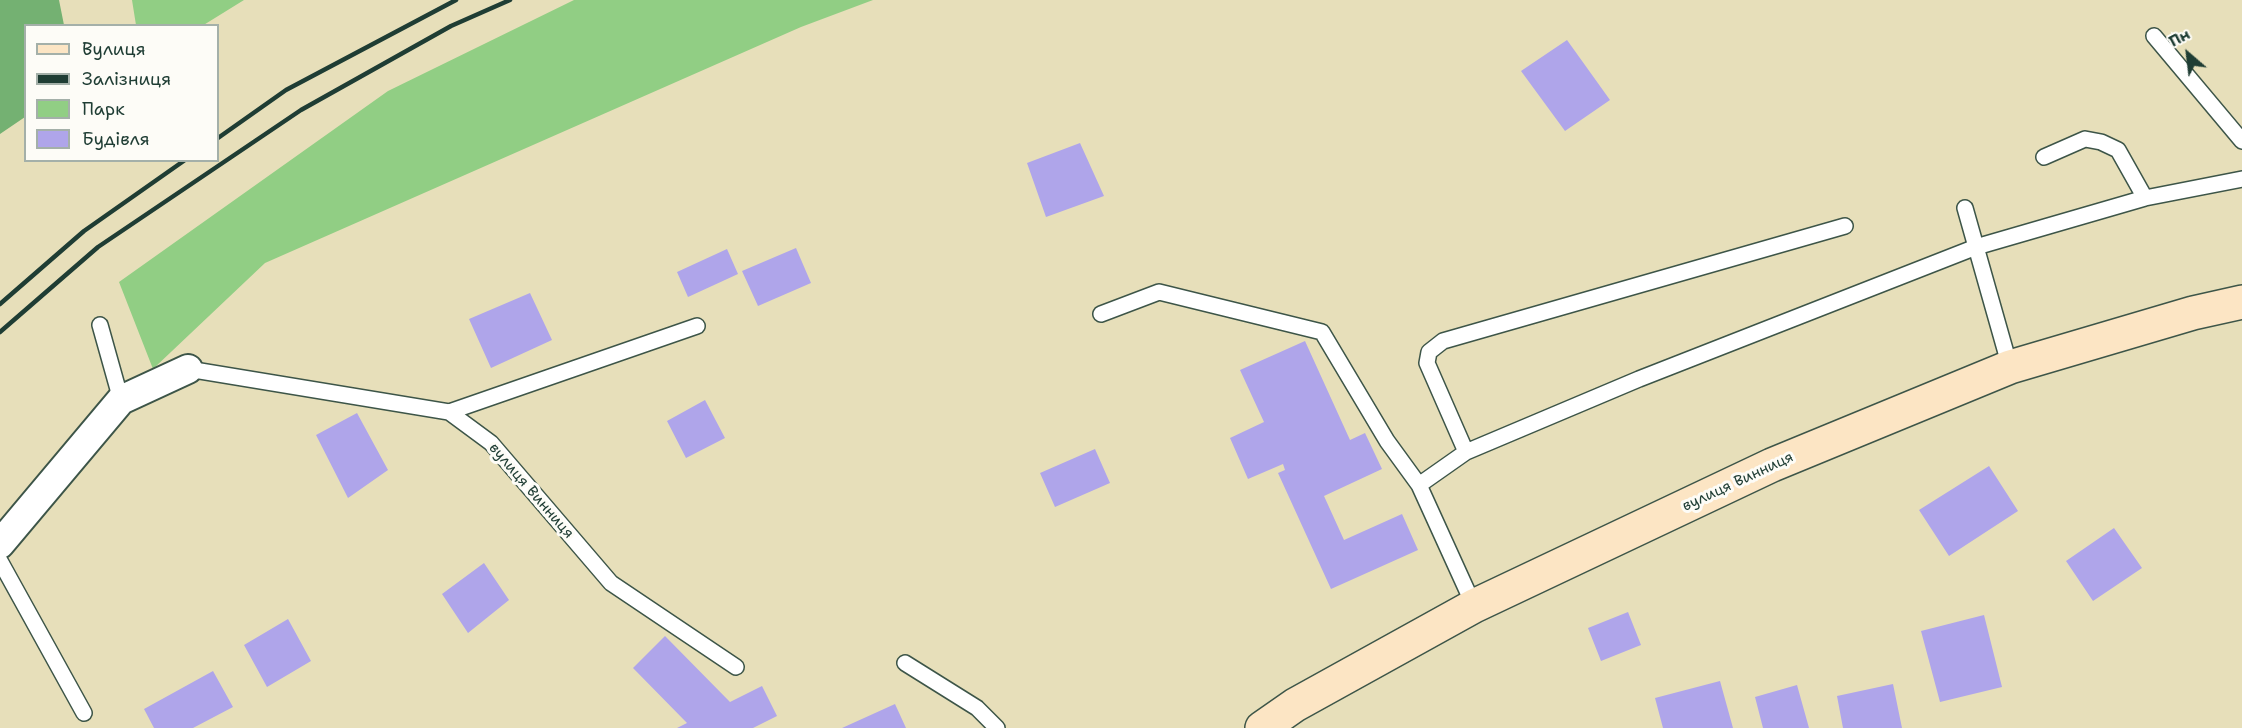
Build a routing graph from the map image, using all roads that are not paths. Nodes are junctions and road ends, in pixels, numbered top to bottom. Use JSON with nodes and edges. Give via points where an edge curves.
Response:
{"nodes":[{"id":1,"x":2154,"y":36,"type":"dead end"},
{"id":2,"x":2242,"y":141,"type":"edge"},
{"id":3,"x":2044,"y":157,"type":"dead end"},
{"id":4,"x":2242,"y":179,"type":"edge"},
{"id":5,"x":2145,"y":198,"type":"junction"},
{"id":6,"x":1965,"y":208,"type":"dead end"},
{"id":7,"x":1845,"y":226,"type":"dead end"},
{"id":8,"x":1976,"y":247,"type":"junction"},
{"id":9,"x":2242,"y":302,"type":"edge"},
{"id":10,"x":1101,"y":314,"type":"dead end"},
{"id":11,"x":100,"y":325,"type":"dead end"},
{"id":12,"x":697,"y":326,"type":"dead end"},
{"id":13,"x":2010,"y":367,"type":"junction"},
{"id":14,"x":188,"y":369,"type":"joint"},
{"id":15,"x":121,"y":400,"type":"junction"},
{"id":16,"x":449,"y":412,"type":"junction"},
{"id":17,"x":1466,"y":452,"type":"junction"},
{"id":18,"x":1419,"y":485,"type":"junction"},
{"id":19,"x":0,"y":544,"type":"edge"},
{"id":20,"x":0,"y":561,"type":"edge"},
{"id":21,"x":1474,"y":606,"type":"junction"},
{"id":22,"x":905,"y":663,"type":"dead end"},
{"id":23,"x":736,"y":667,"type":"dead end"},
{"id":24,"x":84,"y":714,"type":"dead end"},
{"id":25,"x":997,"y":728,"type":"edge"},
{"id":26,"x":1262,"y":728,"type":"edge"}],
"edges":[{"from":1,"to":2,"type":"lane"},
{"from":3,"to":5,"type":"lane","via":[[2085,139],[2101,142],[2118,150]]},
{"from":4,"to":5,"type":"lane"},
{"from":5,"to":8,"type":"lane"},
{"from":6,"to":8,"type":"lane"},
{"from":7,"to":17,"type":"lane","via":[[1443,341],[1429,352],[1428,363]]},
{"from":8,"to":13,"type":"lane"},
{"from":8,"to":17,"type":"lane","via":[[1639,379]]},
{"from":9,"to":13,"type":"main road","name":"вулиця Винниця"},
{"from":10,"to":18,"type":"lane","via":[[1159,292],[1322,332],[1387,441]]},
{"from":11,"to":15,"type":"lane"},
{"from":12,"to":16,"type":"lane"},
{"from":13,"to":21,"type":"main road","name":"вулиця Винниця","via":[[1773,465]]},
{"from":14,"to":15,"type":"street","name":"вулиця Винниця"},
{"from":14,"to":16,"type":"lane","name":"вулиця Винниця"},
{"from":15,"to":19,"type":"street","name":"вулиця Винниця"},
{"from":16,"to":23,"type":"lane","name":"вулиця Винниця","via":[[491,443],[611,583]]},
{"from":17,"to":18,"type":"lane"},
{"from":18,"to":21,"type":"lane"},
{"from":20,"to":24,"type":"lane"},
{"from":21,"to":26,"type":"main road","name":"вулиця Винниця","via":[[1295,705]]},
{"from":22,"to":25,"type":"lane","via":[[977,708]]}]}
